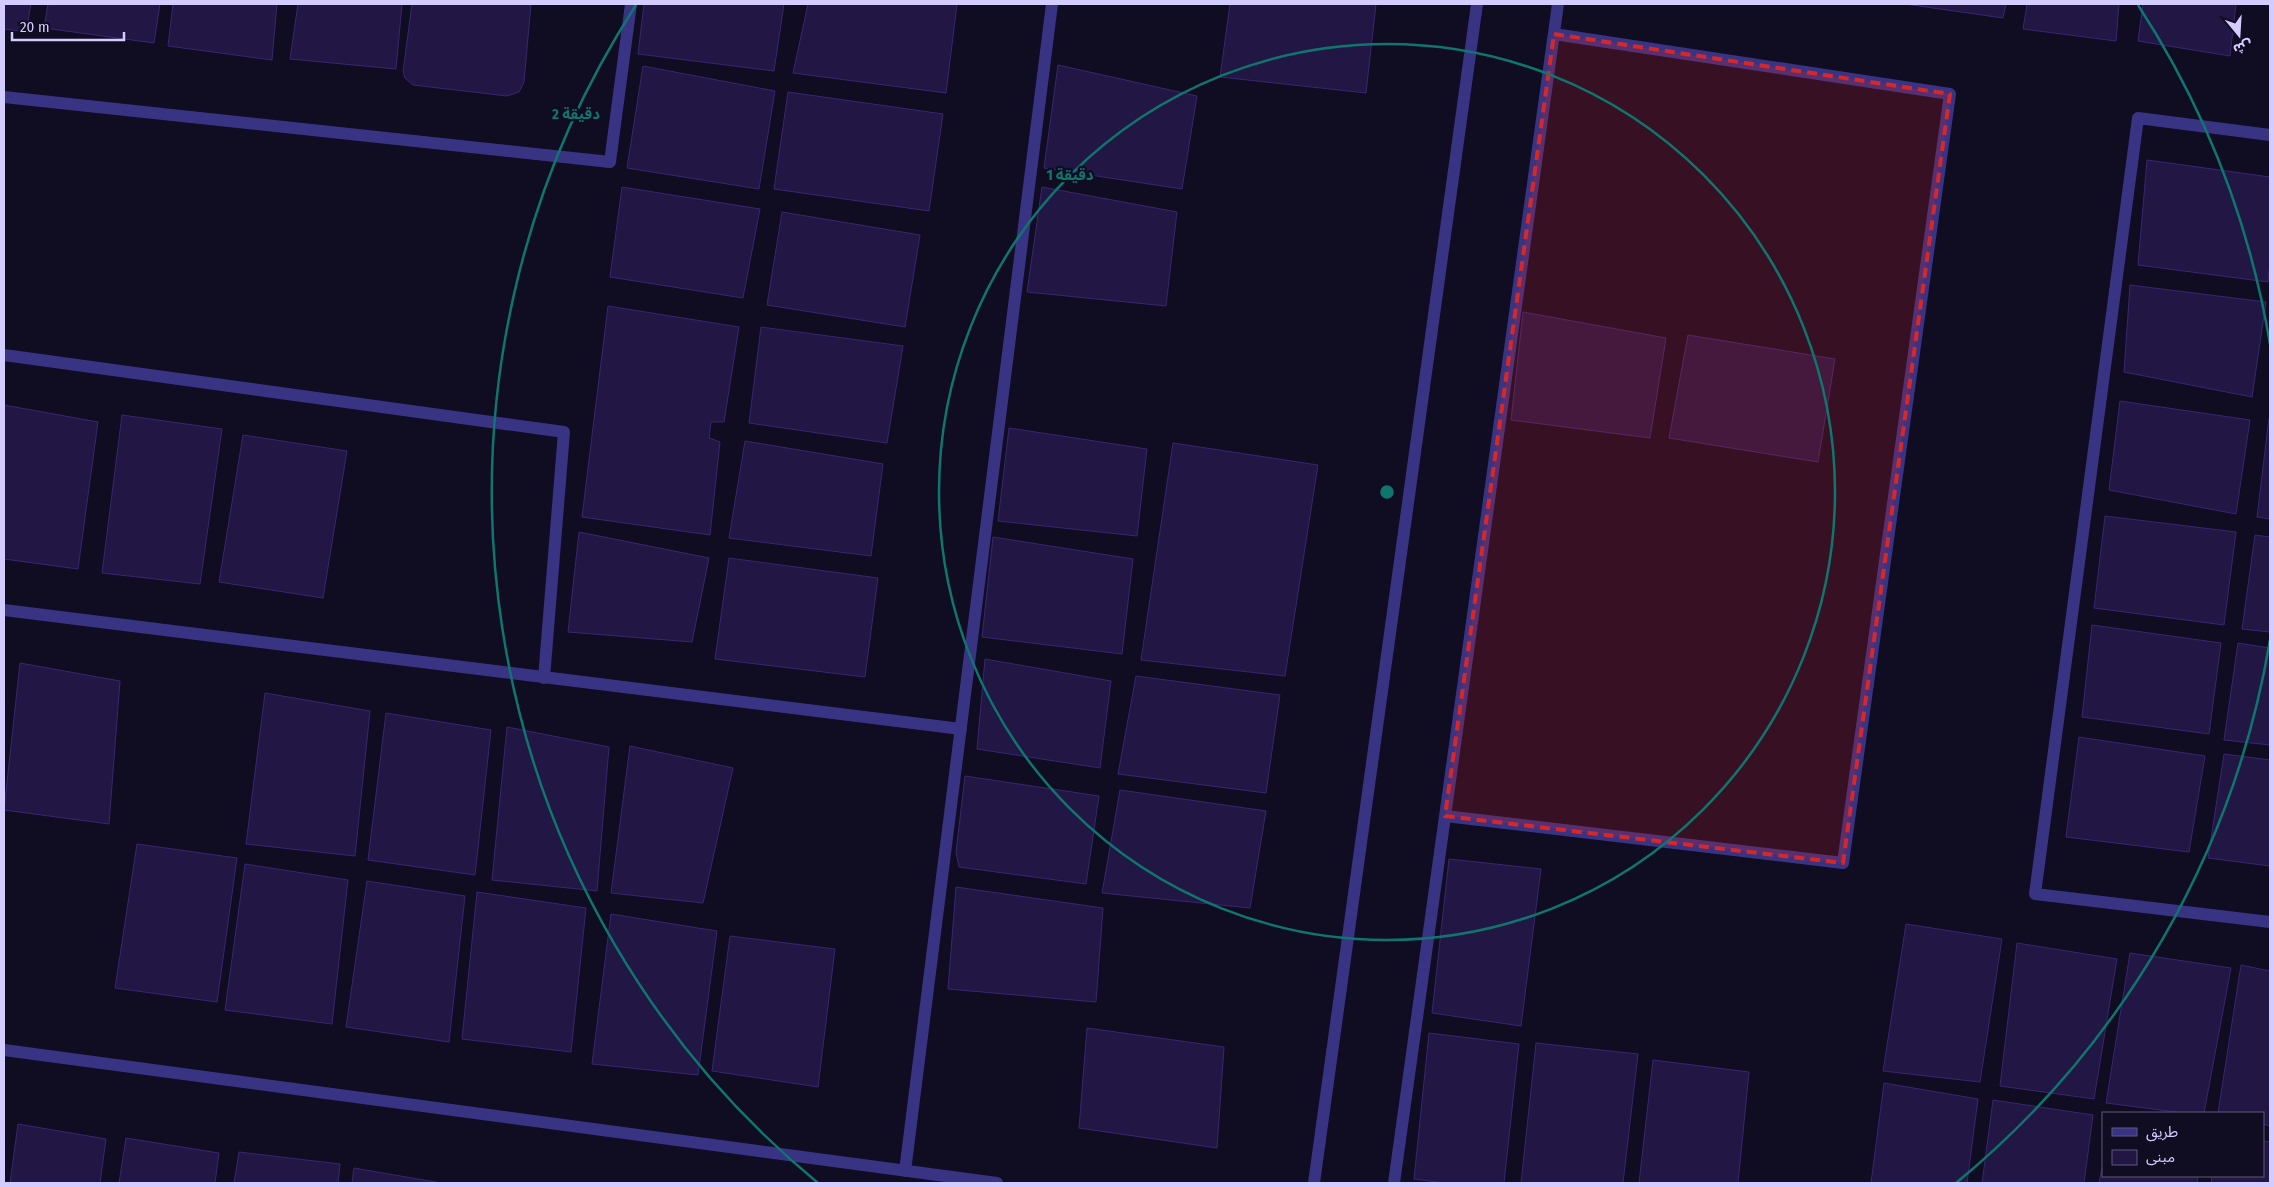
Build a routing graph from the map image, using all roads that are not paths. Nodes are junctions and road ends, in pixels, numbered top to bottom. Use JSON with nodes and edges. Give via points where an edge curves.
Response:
{"nodes":[{"id":1,"x":631,"y":4,"type":"edge"},
{"id":2,"x":1052,"y":4,"type":"edge"},
{"id":3,"x":1477,"y":4,"type":"edge"},
{"id":4,"x":1558,"y":4,"type":"edge"},
{"id":5,"x":1554,"y":34,"type":"junction"},
{"id":6,"x":4,"y":97,"type":"edge"},
{"id":7,"x":2270,"y":136,"type":"edge"},
{"id":8,"x":4,"y":355,"type":"edge"},
{"id":9,"x":4,"y":610,"type":"edge"},
{"id":10,"x":544,"y":678,"type":"junction"},
{"id":11,"x":961,"y":729,"type":"junction"},
{"id":12,"x":1445,"y":816,"type":"junction"},
{"id":13,"x":2270,"y":922,"type":"edge"},
{"id":14,"x":4,"y":1050,"type":"edge"},
{"id":15,"x":905,"y":1171,"type":"junction"},
{"id":16,"x":997,"y":1183,"type":"edge"},
{"id":17,"x":1314,"y":1183,"type":"edge"},
{"id":18,"x":1394,"y":1183,"type":"edge"}],
"edges":[{"from":1,"to":6,"type":"street","via":[[610,162]]},
{"from":2,"to":11,"type":"street"},
{"from":3,"to":17,"type":"street"},
{"from":4,"to":5,"type":"street"},
{"from":5,"to":12,"type":"street"},
{"from":5,"to":12,"type":"street","via":[[1950,94],[1843,863]]},
{"from":7,"to":13,"type":"street","via":[[2138,118],[2035,894]]},
{"from":8,"to":10,"type":"street","via":[[564,432]]},
{"from":9,"to":10,"type":"street"},
{"from":10,"to":11,"type":"street"},
{"from":11,"to":15,"type":"street"},
{"from":12,"to":18,"type":"street"},
{"from":14,"to":15,"type":"street"},
{"from":15,"to":16,"type":"street"}]}
